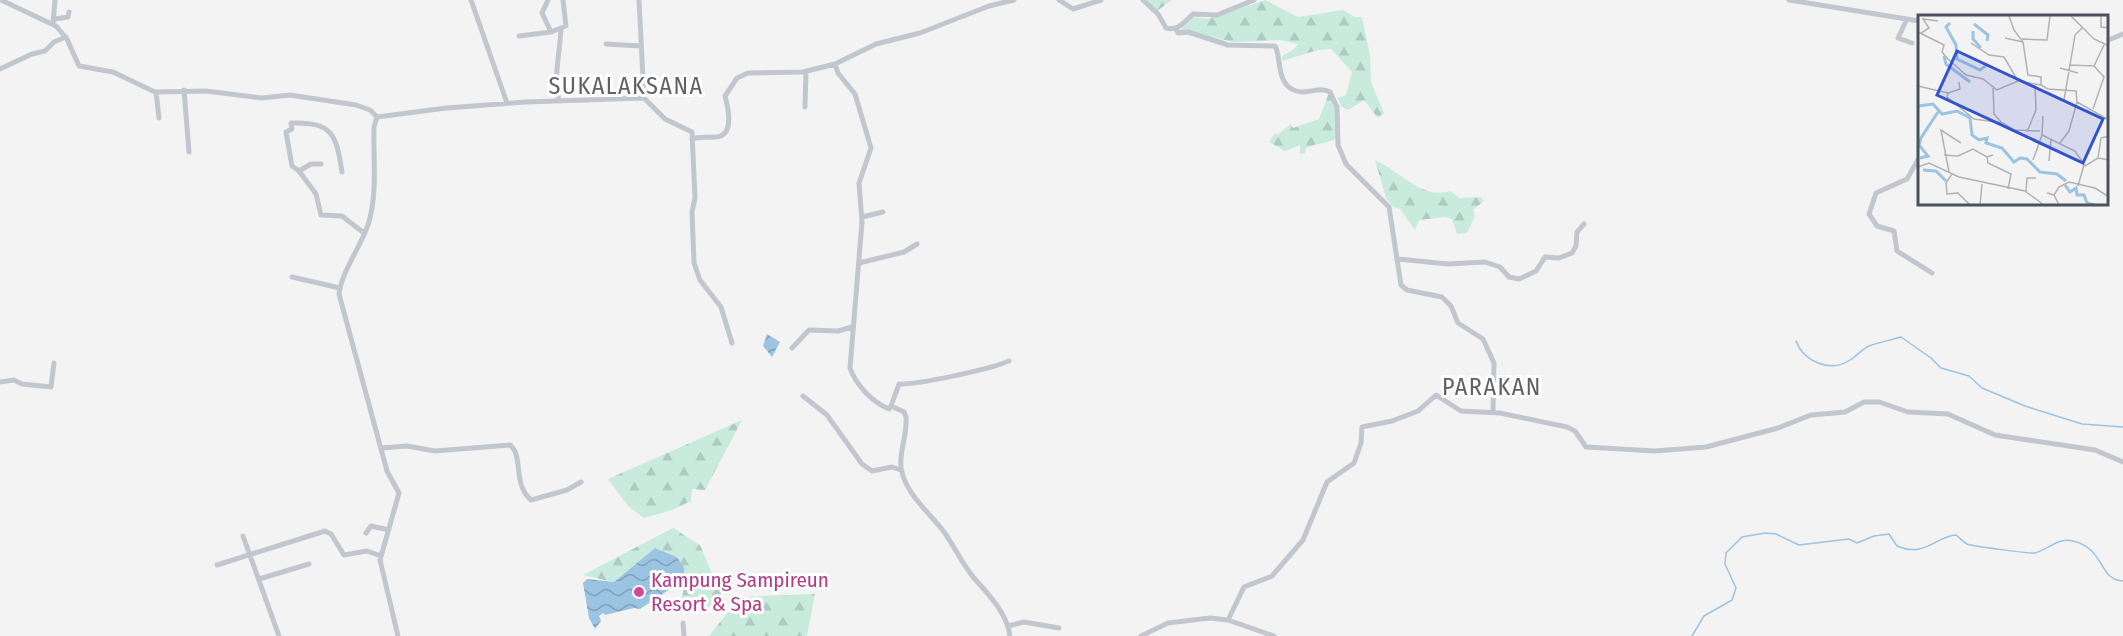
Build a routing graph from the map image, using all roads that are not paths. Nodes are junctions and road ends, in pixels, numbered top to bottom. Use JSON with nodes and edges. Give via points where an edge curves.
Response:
{"nodes":[{"id":1,"x":1,"y":0,"type":"edge"},
{"id":2,"x":55,"y":0,"type":"edge"},
{"id":3,"x":471,"y":0,"type":"edge"},
{"id":4,"x":548,"y":0,"type":"edge"},
{"id":5,"x":563,"y":0,"type":"edge"},
{"id":6,"x":639,"y":0,"type":"edge"},
{"id":7,"x":1014,"y":0,"type":"edge"},
{"id":8,"x":1059,"y":0,"type":"edge"},
{"id":9,"x":1101,"y":0,"type":"edge"},
{"id":10,"x":1143,"y":0,"type":"edge"},
{"id":11,"x":1254,"y":0,"type":"edge"},
{"id":12,"x":1789,"y":0,"type":"edge"},
{"id":13,"x":69,"y":12,"type":"dead end"},
{"id":14,"x":1907,"y":19,"type":"junction"},
{"id":15,"x":1918,"y":21,"type":"edge"},
{"id":16,"x":54,"y":22,"type":"junction"},
{"id":17,"x":561,"y":28,"type":"junction"},
{"id":18,"x":1176,"y":29,"type":"junction"},
{"id":19,"x":551,"y":32,"type":"junction"},
{"id":20,"x":2123,"y":34,"type":"edge"},
{"id":21,"x":519,"y":36,"type":"dead end"},
{"id":22,"x":66,"y":37,"type":"junction"},
{"id":23,"x":2108,"y":40,"type":"edge"},
{"id":24,"x":1912,"y":43,"type":"dead end"},
{"id":25,"x":606,"y":44,"type":"dead end"},
{"id":26,"x":641,"y":46,"type":"junction"},
{"id":27,"x":835,"y":64,"type":"junction"},
{"id":28,"x":0,"y":69,"type":"edge"},
{"id":29,"x":806,"y":71,"type":"junction"},
{"id":30,"x":184,"y":90,"type":"junction"},
{"id":31,"x":156,"y":92,"type":"junction"},
{"id":32,"x":644,"y":98,"type":"junction"},
{"id":33,"x":560,"y":101,"type":"junction"},
{"id":34,"x":507,"y":103,"type":"junction"},
{"id":35,"x":805,"y":107,"type":"dead end"},
{"id":36,"x":377,"y":117,"type":"junction"},
{"id":37,"x":159,"y":118,"type":"dead end"},
{"id":38,"x":692,"y":139,"type":"junction"},
{"id":39,"x":189,"y":152,"type":"dead end"},
{"id":40,"x":1918,"y":160,"type":"edge"},
{"id":41,"x":321,"y":164,"type":"dead end"},
{"id":42,"x":299,"y":171,"type":"junction"},
{"id":43,"x":342,"y":172,"type":"dead end"},
{"id":44,"x":883,"y":212,"type":"dead end"},
{"id":45,"x":862,"y":217,"type":"junction"},
{"id":46,"x":1584,"y":224,"type":"dead end"},
{"id":47,"x":364,"y":233,"type":"junction"},
{"id":48,"x":917,"y":244,"type":"dead end"},
{"id":49,"x":1398,"y":259,"type":"junction"},
{"id":50,"x":859,"y":263,"type":"junction"},
{"id":51,"x":1932,"y":273,"type":"dead end"},
{"id":52,"x":292,"y":277,"type":"dead end"},
{"id":53,"x":340,"y":288,"type":"junction"},
{"id":54,"x":852,"y":327,"type":"junction"},
{"id":55,"x":732,"y":343,"type":"dead end"},
{"id":56,"x":792,"y":348,"type":"dead end"},
{"id":57,"x":1009,"y":361,"type":"dead end"},
{"id":58,"x":54,"y":363,"type":"dead end"},
{"id":59,"x":0,"y":382,"type":"edge"},
{"id":60,"x":803,"y":396,"type":"dead end"},
{"id":61,"x":891,"y":406,"type":"junction"},
{"id":62,"x":1493,"y":413,"type":"junction"},
{"id":63,"x":382,"y":448,"type":"junction"},
{"id":64,"x":2123,"y":462,"type":"edge"},
{"id":65,"x":901,"y":470,"type":"junction"},
{"id":66,"x":581,"y":482,"type":"dead end"},
{"id":67,"x":389,"y":530,"type":"junction"},
{"id":68,"x":366,"y":533,"type":"dead end"},
{"id":69,"x":243,"y":536,"type":"dead end"},
{"id":70,"x":250,"y":555,"type":"junction"},
{"id":71,"x":381,"y":556,"type":"junction"},
{"id":72,"x":309,"y":564,"type":"dead end"},
{"id":73,"x":217,"y":565,"type":"dead end"},
{"id":74,"x":259,"y":579,"type":"junction"},
{"id":75,"x":1228,"y":620,"type":"junction"},
{"id":76,"x":683,"y":623,"type":"dead end"},
{"id":77,"x":1008,"y":626,"type":"junction"},
{"id":78,"x":1059,"y":628,"type":"dead end"},
{"id":79,"x":279,"y":636,"type":"edge"},
{"id":80,"x":398,"y":636,"type":"edge"},
{"id":81,"x":684,"y":636,"type":"edge"},
{"id":82,"x":1010,"y":636,"type":"edge"},
{"id":83,"x":1141,"y":636,"type":"edge"},
{"id":84,"x":1274,"y":636,"type":"edge"}],
"edges":[{"from":1,"to":16,"type":"street"},
{"from":2,"to":16,"type":"street"},
{"from":3,"to":34,"type":"street"},
{"from":4,"to":19,"type":"street","via":[[542,13]]},
{"from":5,"to":17,"type":"street","via":[[567,25]]},
{"from":6,"to":26,"type":"street"},
{"from":7,"to":27,"type":"street","via":[[876,44]]},
{"from":8,"to":9,"type":"street","via":[[1073,9]]},
{"from":10,"to":18,"type":"street","via":[[1166,28]]},
{"from":11,"to":18,"type":"street","via":[[1217,15],[1193,14]]},
{"from":12,"to":14,"type":"street"},
{"from":13,"to":16,"type":"street","via":[[68,17]]},
{"from":14,"to":15,"type":"street"},
{"from":14,"to":24,"type":"street","via":[[1898,38]]},
{"from":16,"to":22,"type":"street"},
{"from":17,"to":19,"type":"street"},
{"from":17,"to":33,"type":"street","via":[[555,84]]},
{"from":18,"to":49,"type":"street","via":[[1178,33],[1188,32],[1228,45],[1275,46],[1278,68],[1286,82],[1302,92],[1330,92],[1337,107],[1336,128],[1342,156],[1389,207]]},
{"from":19,"to":21,"type":"street"},
{"from":20,"to":23,"type":"street"},
{"from":22,"to":28,"type":"street","via":[[45,51]]},
{"from":22,"to":31,"type":"street","via":[[79,66],[113,72]]},
{"from":25,"to":26,"type":"street"},
{"from":26,"to":32,"type":"street"},
{"from":27,"to":29,"type":"street"},
{"from":27,"to":45,"type":"street","via":[[855,94],[871,148],[859,183]]},
{"from":29,"to":35,"type":"street"},
{"from":29,"to":38,"type":"street","via":[[748,72],[737,78],[725,96],[730,116],[724,133],[717,138]]},
{"from":30,"to":31,"type":"street"},
{"from":30,"to":36,"type":"street","via":[[262,98],[303,97],[356,105]]},
{"from":30,"to":39,"type":"street"},
{"from":31,"to":37,"type":"street"},
{"from":32,"to":33,"type":"street"},
{"from":32,"to":38,"type":"street","via":[[665,119],[692,132]]},
{"from":33,"to":34,"type":"street"},
{"from":34,"to":36,"type":"street"},
{"from":36,"to":47,"type":"street","via":[[372,205]]},
{"from":38,"to":55,"type":"street","via":[[694,263],[700,280],[720,307]]},
{"from":40,"to":51,"type":"street","via":[[1907,179],[1876,193],[1869,214],[1877,226],[1895,232],[1897,251]]},
{"from":41,"to":42,"type":"street"},
{"from":42,"to":43,"type":"street","via":[[292,166],[286,132],[292,129],[291,123],[312,123],[329,129],[335,138]]},
{"from":42,"to":47,"type":"street","via":[[316,194],[321,215],[340,215]]},
{"from":44,"to":45,"type":"street"},
{"from":45,"to":50,"type":"street"},
{"from":46,"to":49,"type":"street","via":[[1577,232],[1572,253],[1559,258],[1545,256],[1536,271],[1519,279],[1485,262],[1448,264]]},
{"from":47,"to":53,"type":"street"},
{"from":48,"to":50,"type":"street","via":[[904,252]]},
{"from":49,"to":62,"type":"street","via":[[1403,288],[1442,297],[1458,323],[1483,339],[1494,363]]},
{"from":50,"to":54,"type":"street"},
{"from":52,"to":53,"type":"street"},
{"from":53,"to":63,"type":"street","via":[[340,303]]},
{"from":54,"to":56,"type":"street","via":[[838,331],[809,330]]},
{"from":54,"to":61,"type":"street","via":[[852,374],[874,401],[888,409]]},
{"from":57,"to":61,"type":"street","via":[[909,386],[899,384]]},
{"from":58,"to":59,"type":"street","via":[[51,387],[14,380]]},
{"from":60,"to":65,"type":"street","via":[[827,415],[862,464],[872,471],[892,467]]},
{"from":61,"to":65,"type":"street","via":[[906,417]]},
{"from":62,"to":64,"type":"street","via":[[1567,427],[1575,431],[1586,447],[1662,451],[1706,447],[1811,415],[1845,412],[1864,402],[1880,402],[1905,411],[1948,414],[1995,435],[2095,450]]},
{"from":62,"to":75,"type":"street","via":[[1455,409],[1436,395],[1418,411],[1362,427],[1354,463],[1327,482],[1303,540],[1272,576],[1244,587]]},
{"from":63,"to":66,"type":"street","via":[[407,446],[435,451],[510,446],[515,452],[519,484],[531,500]]},
{"from":63,"to":67,"type":"street","via":[[389,476],[399,493]]},
{"from":65,"to":77,"type":"street","via":[[914,496],[942,529]]},
{"from":67,"to":68,"type":"street","via":[[370,526]]},
{"from":67,"to":71,"type":"street"},
{"from":69,"to":70,"type":"street"},
{"from":70,"to":71,"type":"street","via":[[327,531],[344,555],[367,551]]},
{"from":70,"to":73,"type":"street"},
{"from":70,"to":74,"type":"street"},
{"from":71,"to":80,"type":"street"},
{"from":72,"to":74,"type":"street"},
{"from":74,"to":79,"type":"street"},
{"from":75,"to":83,"type":"street","via":[[1179,621]]},
{"from":75,"to":84,"type":"street"},
{"from":76,"to":81,"type":"street"},
{"from":77,"to":78,"type":"street","via":[[1024,622]]},
{"from":77,"to":82,"type":"street"}]}
